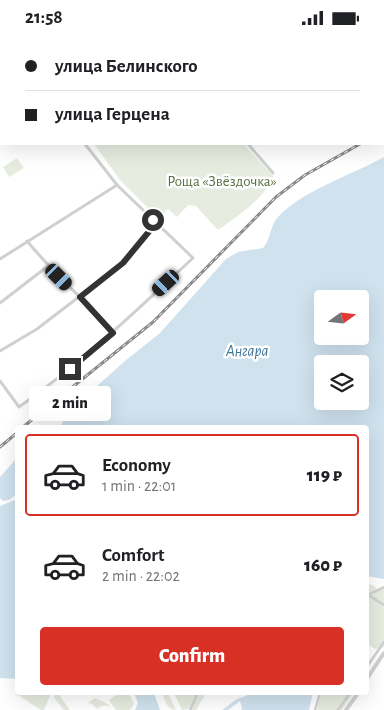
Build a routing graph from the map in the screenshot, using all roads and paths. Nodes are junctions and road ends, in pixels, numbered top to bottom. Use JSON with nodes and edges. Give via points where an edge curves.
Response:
{"nodes":[{"id":1,"x":86,"y":145,"type":"edge"},
{"id":2,"x":249,"y":145,"type":"edge"},
{"id":3,"x":273,"y":173,"type":"dead end"},
{"id":4,"x":117,"y":185,"type":"junction"},
{"id":5,"x":156,"y":223,"type":"junction"},
{"id":6,"x":27,"y":241,"type":"junction"},
{"id":7,"x":0,"y":259,"type":"edge"},
{"id":8,"x":48,"y":266,"type":"junction"},
{"id":9,"x":80,"y":297,"type":"junction"},
{"id":10,"x":0,"y":303,"type":"edge"},
{"id":11,"x":113,"y":333,"type":"junction"},
{"id":12,"x":0,"y":350,"type":"edge"},
{"id":13,"x":0,"y":381,"type":"edge"},
{"id":14,"x":384,"y":587,"type":"edge"},
{"id":15,"x":369,"y":595,"type":"edge"},
{"id":16,"x":369,"y":597,"type":"edge"},
{"id":17,"x":384,"y":605,"type":"edge"},
{"id":18,"x":384,"y":642,"type":"edge"},
{"id":19,"x":384,"y":653,"type":"edge"},
{"id":20,"x":369,"y":664,"type":"edge"},
{"id":21,"x":369,"y":676,"type":"edge"},
{"id":22,"x":197,"y":695,"type":"edge"},
{"id":23,"x":319,"y":695,"type":"edge"},
{"id":24,"x":349,"y":695,"type":"edge"},
{"id":25,"x":357,"y":695,"type":"edge"},
{"id":26,"x":190,"y":710,"type":"edge"},
{"id":27,"x":315,"y":710,"type":"edge"},
{"id":28,"x":338,"y":710,"type":"edge"},
{"id":29,"x":346,"y":710,"type":"edge"}],
"edges":[{"from":1,"to":4,"type":"street"},
{"from":2,"to":3,"type":"street"},
{"from":4,"to":5,"type":"street"},
{"from":4,"to":6,"type":"street"},
{"from":5,"to":9,"type":"street","via":[[123,263]]},
{"from":5,"to":11,"type":"street","via":[[193,258]]},
{"from":6,"to":7,"type":"street"},
{"from":6,"to":8,"type":"street"},
{"from":8,"to":9,"type":"street"},
{"from":8,"to":10,"type":"street"},
{"from":9,"to":11,"type":"street"},
{"from":9,"to":12,"type":"street","via":[[37,329]]},
{"from":11,"to":13,"type":"street","via":[[19,407]]},
{"from":14,"to":15,"type":"street"},
{"from":16,"to":17,"type":"street"},
{"from":18,"to":20,"type":"street"},
{"from":19,"to":21,"type":"street"},
{"from":22,"to":26,"type":"street"},
{"from":23,"to":27,"type":"street"},
{"from":24,"to":28,"type":"street"},
{"from":25,"to":29,"type":"street"}]}
